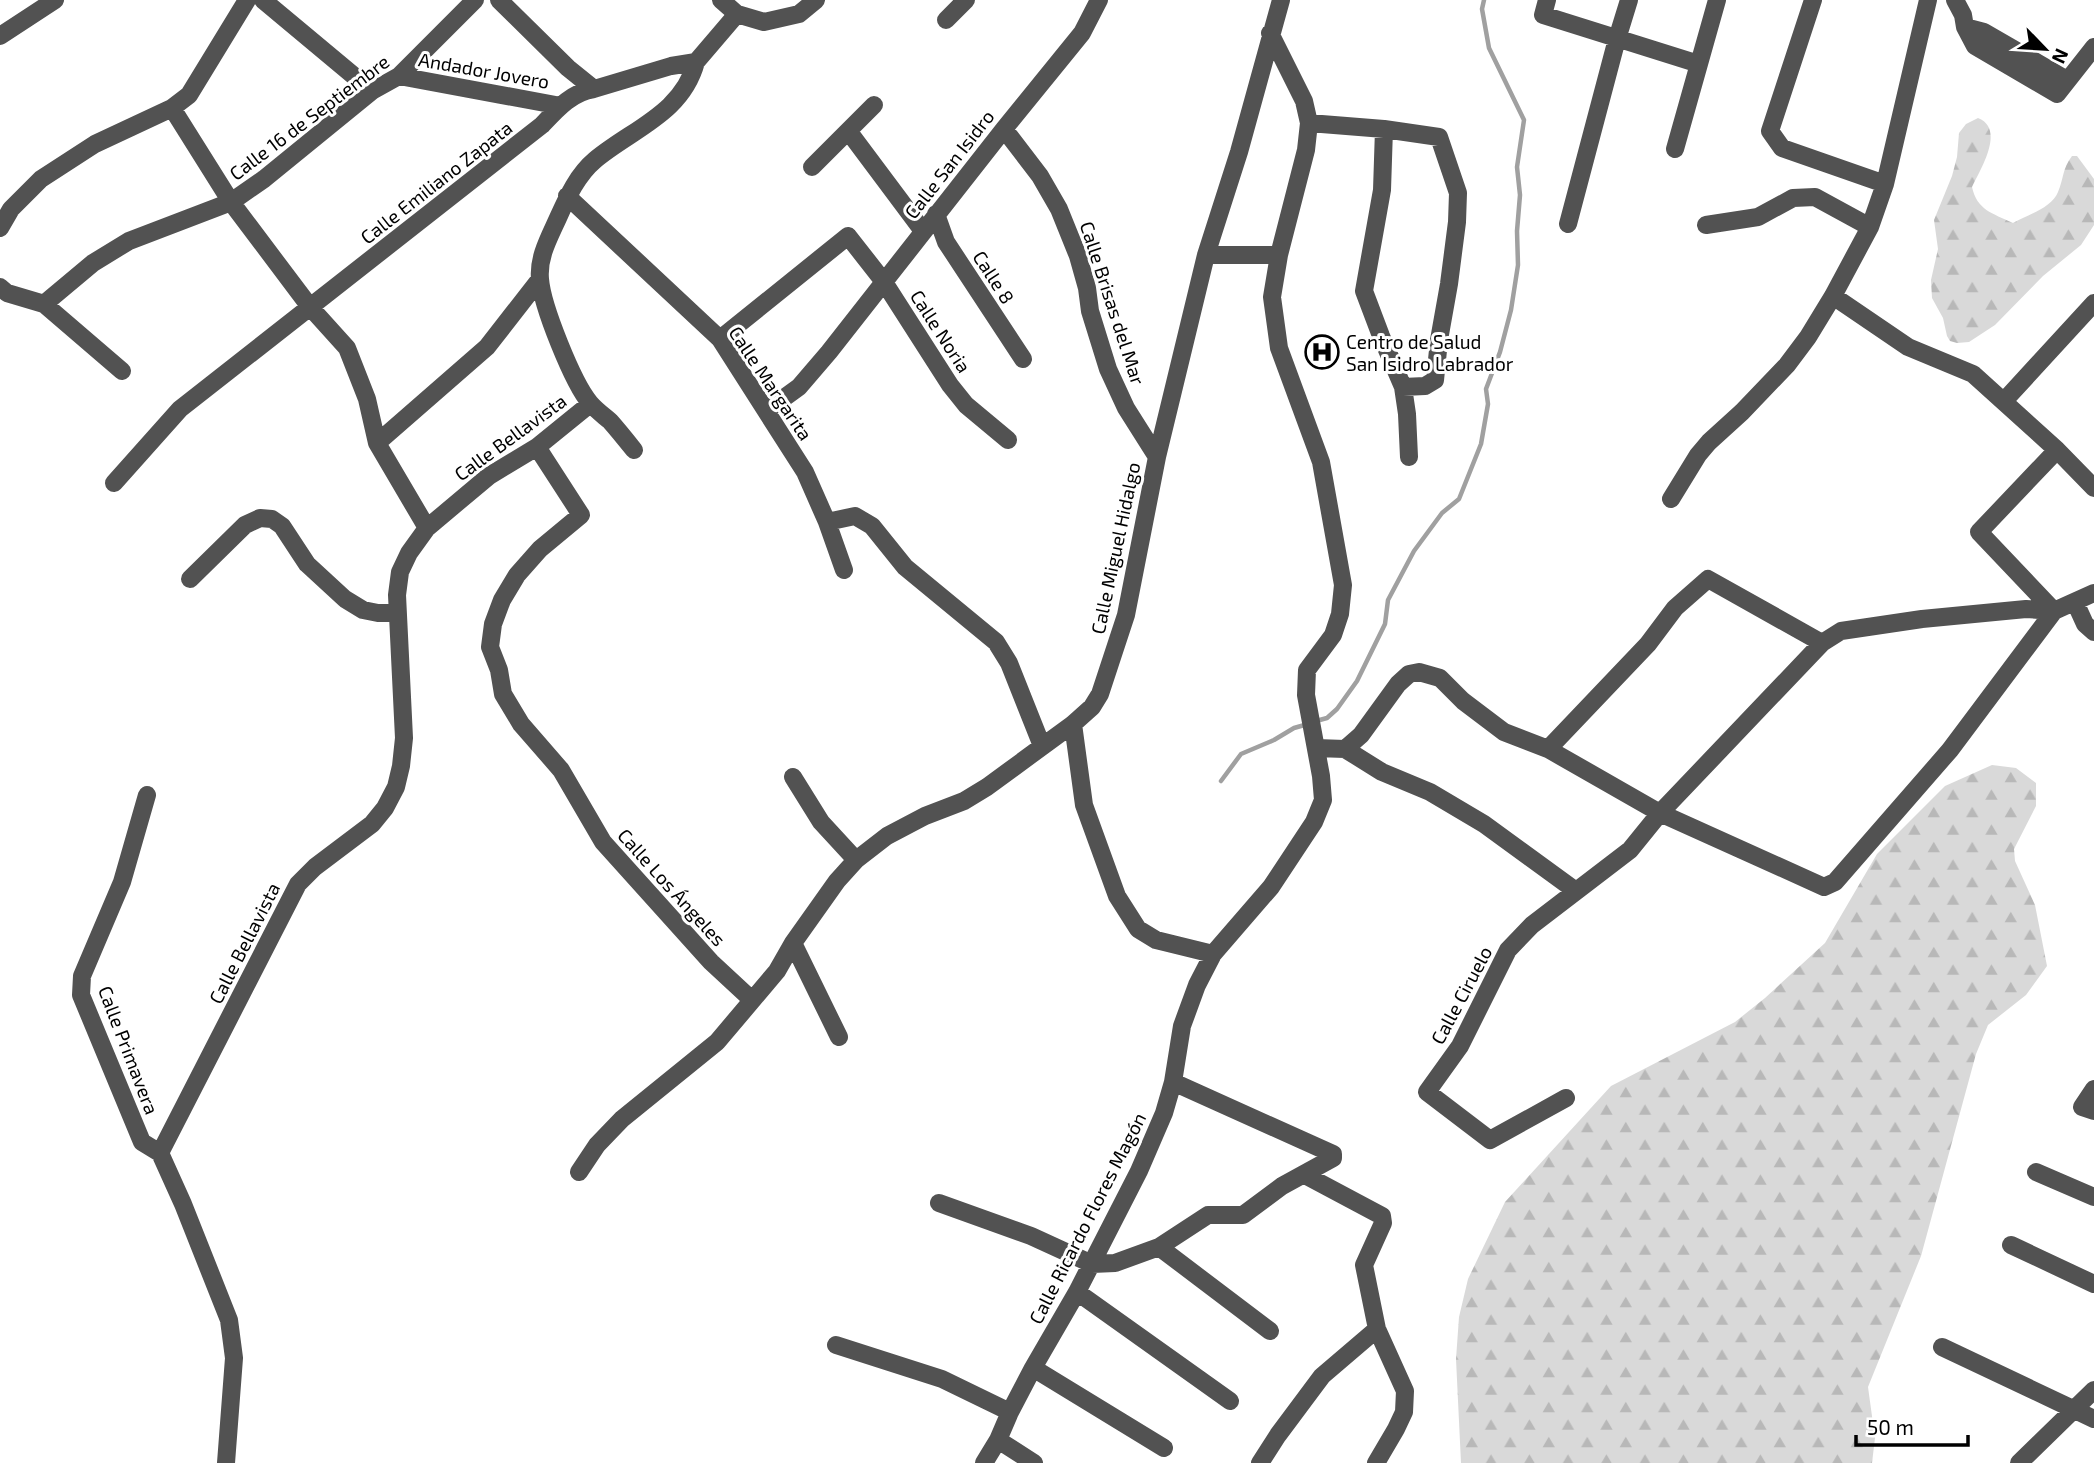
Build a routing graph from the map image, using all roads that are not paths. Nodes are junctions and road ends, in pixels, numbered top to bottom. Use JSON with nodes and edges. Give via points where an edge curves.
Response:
{"nodes":[{"id":1,"x":55,"y":0,"type":"edge"},
{"id":2,"x":247,"y":0,"type":"edge"},
{"id":3,"x":263,"y":0,"type":"edge"},
{"id":4,"x":475,"y":0,"type":"edge"},
{"id":5,"x":499,"y":0,"type":"edge"},
{"id":6,"x":721,"y":0,"type":"edge"},
{"id":7,"x":816,"y":0,"type":"edge"},
{"id":8,"x":966,"y":0,"type":"edge"},
{"id":9,"x":1099,"y":0,"type":"edge"},
{"id":10,"x":1281,"y":0,"type":"edge"},
{"id":11,"x":1629,"y":0,"type":"edge"},
{"id":12,"x":1717,"y":0,"type":"edge"},
{"id":13,"x":1813,"y":0,"type":"edge"},
{"id":14,"x":1928,"y":0,"type":"edge"},
{"id":15,"x":1955,"y":0,"type":"edge"},
{"id":16,"x":1545,"y":4,"type":"edge"},
{"id":17,"x":737,"y":14,"type":"junction"},
{"id":18,"x":946,"y":20,"type":"dead end"},
{"id":19,"x":1270,"y":33,"type":"junction"},
{"id":20,"x":0,"y":36,"type":"edge"},
{"id":21,"x":1617,"y":39,"type":"junction"},
{"id":22,"x":2094,"y":47,"type":"edge"},
{"id":23,"x":696,"y":62,"type":"junction"},
{"id":24,"x":1699,"y":64,"type":"junction"},
{"id":25,"x":399,"y":76,"type":"junction"},
{"id":26,"x":594,"y":89,"type":"junction"},
{"id":27,"x":372,"y":91,"type":"junction"},
{"id":28,"x":874,"y":105,"type":"dead end"},
{"id":29,"x":561,"y":106,"type":"junction"},
{"id":30,"x":172,"y":108,"type":"junction"},
{"id":31,"x":1308,"y":122,"type":"junction"},
{"id":32,"x":1003,"y":129,"type":"junction"},
{"id":33,"x":1384,"y":129,"type":"junction"},
{"id":34,"x":849,"y":132,"type":"junction"},
{"id":35,"x":1675,"y":149,"type":"dead end"},
{"id":36,"x":812,"y":167,"type":"dead end"},
{"id":37,"x":1885,"y":184,"type":"junction"},
{"id":38,"x":567,"y":196,"type":"junction"},
{"id":39,"x":231,"y":202,"type":"junction"},
{"id":40,"x":936,"y":214,"type":"junction"},
{"id":41,"x":1568,"y":224,"type":"dead end"},
{"id":42,"x":1706,"y":225,"type":"dead end"},
{"id":43,"x":1870,"y":227,"type":"junction"},
{"id":44,"x":0,"y":228,"type":"edge"},
{"id":45,"x":923,"y":231,"type":"junction"},
{"id":46,"x":1279,"y":255,"type":"junction"},
{"id":47,"x":1206,"y":256,"type":"junction"},
{"id":48,"x":540,"y":279,"type":"junction"},
{"id":49,"x":884,"y":282,"type":"junction"},
{"id":50,"x":0,"y":287,"type":"edge"},
{"id":51,"x":1833,"y":296,"type":"junction"},
{"id":52,"x":2094,"y":303,"type":"edge"},
{"id":53,"x":44,"y":304,"type":"junction"},
{"id":54,"x":310,"y":307,"type":"junction"},
{"id":55,"x":720,"y":339,"type":"junction"},
{"id":56,"x":1023,"y":359,"type":"dead end"},
{"id":57,"x":122,"y":371,"type":"dead end"},
{"id":58,"x":1403,"y":387,"type":"junction"},
{"id":59,"x":2004,"y":401,"type":"junction"},
{"id":60,"x":590,"y":404,"type":"junction"},
{"id":61,"x":766,"y":411,"type":"junction"},
{"id":62,"x":1008,"y":440,"type":"dead end"},
{"id":63,"x":377,"y":443,"type":"junction"},
{"id":64,"x":537,"y":447,"type":"junction"},
{"id":65,"x":634,"y":450,"type":"dead end"},
{"id":66,"x":2057,"y":450,"type":"junction"},
{"id":67,"x":1157,"y":457,"type":"junction"},
{"id":68,"x":1409,"y":457,"type":"dead end"},
{"id":69,"x":2085,"y":468,"type":"edge"},
{"id":70,"x":114,"y":483,"type":"dead end"},
{"id":71,"x":2094,"y":488,"type":"edge"},
{"id":72,"x":1671,"y":499,"type":"dead end"},
{"id":73,"x":827,"y":522,"type":"junction"},
{"id":74,"x":427,"y":528,"type":"junction"},
{"id":75,"x":844,"y":570,"type":"dead end"},
{"id":76,"x":190,"y":579,"type":"dead end"},
{"id":77,"x":2094,"y":593,"type":"edge"},
{"id":78,"x":2075,"y":602,"type":"junction"},
{"id":79,"x":2054,"y":611,"type":"junction"},
{"id":80,"x":397,"y":612,"type":"junction"},
{"id":81,"x":2094,"y":632,"type":"edge"},
{"id":82,"x":1822,"y":643,"type":"junction"},
{"id":83,"x":1073,"y":724,"type":"junction"},
{"id":84,"x":1042,"y":746,"type":"junction"},
{"id":85,"x":1316,"y":748,"type":"junction"},
{"id":86,"x":1345,"y":749,"type":"junction"},
{"id":87,"x":1548,"y":749,"type":"junction"},
{"id":88,"x":793,"y":777,"type":"dead end"},
{"id":89,"x":147,"y":795,"type":"dead end"},
{"id":90,"x":1660,"y":813,"type":"junction"},
{"id":91,"x":856,"y":860,"type":"junction"},
{"id":92,"x":1576,"y":891,"type":"junction"},
{"id":93,"x":793,"y":943,"type":"junction"},
{"id":94,"x":1213,"y":954,"type":"junction"},
{"id":95,"x":752,"y":1000,"type":"junction"},
{"id":96,"x":839,"y":1037,"type":"dead end"},
{"id":97,"x":1173,"y":1082,"type":"junction"},
{"id":98,"x":2094,"y":1088,"type":"edge"},
{"id":99,"x":1566,"y":1098,"type":"dead end"},
{"id":100,"x":2094,"y":1111,"type":"edge"},
{"id":101,"x":160,"y":1153,"type":"junction"},
{"id":102,"x":579,"y":1172,"type":"dead end"},
{"id":103,"x":2036,"y":1172,"type":"dead end"},
{"id":104,"x":1305,"y":1175,"type":"junction"},
{"id":105,"x":2094,"y":1197,"type":"edge"},
{"id":106,"x":939,"y":1203,"type":"dead end"},
{"id":107,"x":2011,"y":1245,"type":"dead end"},
{"id":108,"x":1159,"y":1247,"type":"junction"},
{"id":109,"x":1092,"y":1264,"type":"junction"},
{"id":110,"x":2094,"y":1284,"type":"edge"},
{"id":111,"x":1077,"y":1292,"type":"junction"},
{"id":112,"x":1377,"y":1329,"type":"junction"},
{"id":113,"x":1270,"y":1331,"type":"dead end"},
{"id":114,"x":836,"y":1345,"type":"dead end"},
{"id":115,"x":1942,"y":1347,"type":"dead end"},
{"id":116,"x":1033,"y":1368,"type":"junction"},
{"id":117,"x":2094,"y":1390,"type":"edge"},
{"id":118,"x":1230,"y":1401,"type":"dead end"},
{"id":119,"x":2075,"y":1409,"type":"junction"},
{"id":120,"x":1010,"y":1412,"type":"junction"},
{"id":121,"x":2094,"y":1419,"type":"edge"},
{"id":122,"x":998,"y":1440,"type":"junction"},
{"id":123,"x":1164,"y":1448,"type":"dead end"},
{"id":124,"x":226,"y":1463,"type":"edge"},
{"id":125,"x":984,"y":1463,"type":"edge"},
{"id":126,"x":1034,"y":1463,"type":"edge"},
{"id":127,"x":1260,"y":1463,"type":"edge"},
{"id":128,"x":1376,"y":1463,"type":"edge"},
{"id":129,"x":2019,"y":1463,"type":"edge"}],
"edges":[{"from":1,"to":20,"type":"street"},
{"from":2,"to":30,"type":"street","via":[[189,95]]},
{"from":3,"to":27,"type":"street"},
{"from":4,"to":25,"type":"street","name":"Calle 16 de Septiembre"},
{"from":5,"to":26,"type":"street"},
{"from":6,"to":17,"type":"street"},
{"from":7,"to":17,"type":"street","via":[[799,14],[764,22]]},
{"from":8,"to":18,"type":"street"},
{"from":9,"to":32,"type":"street","name":"Calle San Isidro","via":[[1082,33]]},
{"from":10,"to":19,"type":"street","name":"Calle Miguel Hidalgo"},
{"from":11,"to":21,"type":"street"},
{"from":12,"to":24,"type":"street"},
{"from":13,"to":37,"type":"street","via":[[1770,131],[1782,148]]},
{"from":14,"to":37,"type":"street"},
{"from":15,"to":22,"type":"street","via":[[1975,46],[2057,94]]},
{"from":16,"to":21,"type":"street","via":[[1543,15]]},
{"from":17,"to":23,"type":"street"},
{"from":19,"to":31,"type":"street","via":[[1304,101]]},
{"from":19,"to":47,"type":"street","name":"Calle Miguel Hidalgo"},
{"from":21,"to":24,"type":"street"},
{"from":21,"to":41,"type":"street"},
{"from":23,"to":26,"type":"street","name":"Calle Emiliano Zapata"},
{"from":23,"to":38,"type":"street","name":"Calle Bellavista","via":[[692,78],[675,102],[595,160]]},
{"from":24,"to":35,"type":"street"},
{"from":25,"to":27,"type":"street","name":"Calle 16 de Septiembre"},
{"from":25,"to":29,"type":"street","name":"Andador Jovero"},
{"from":26,"to":29,"type":"street","name":"Calle Emiliano Zapata","via":[[583,90]]},
{"from":27,"to":39,"type":"street","name":"Calle 16 de Septiembre"},
{"from":28,"to":34,"type":"street"},
{"from":29,"to":54,"type":"street","name":"Calle Emiliano Zapata"},
{"from":30,"to":39,"type":"street"},
{"from":30,"to":44,"type":"street","via":[[95,144],[41,179],[11,209]]},
{"from":31,"to":33,"type":"street"},
{"from":31,"to":46,"type":"street","name":"Calle Ricardo Flores Magón","via":[[1306,150]]},
{"from":32,"to":40,"type":"street","name":"Calle San Isidro"},
{"from":32,"to":67,"type":"street","name":"Calle Brisas del Mar","via":[[1059,209],[1078,256],[1108,369]]},
{"from":33,"to":58,"type":"street","via":[[1382,190],[1364,291]]},
{"from":33,"to":58,"type":"street","via":[[1439,137],[1458,193],[1435,380],[1425,386]]},
{"from":34,"to":36,"type":"street"},
{"from":34,"to":45,"type":"street"},
{"from":37,"to":43,"type":"street"},
{"from":38,"to":48,"type":"street","name":"Calle Bellavista","via":[[543,252]]},
{"from":38,"to":55,"type":"street","name":"Calle Margarita"},
{"from":39,"to":53,"type":"street","name":"Calle 16 de Septiembre","via":[[129,241],[93,263]]},
{"from":39,"to":54,"type":"street"},
{"from":40,"to":45,"type":"street","name":"Calle San Isidro"},
{"from":40,"to":56,"type":"street","name":"Calle 8","via":[[946,242]]},
{"from":42,"to":43,"type":"street","via":[[1758,217],[1793,198],[1815,197]]},
{"from":43,"to":51,"type":"street"},
{"from":45,"to":49,"type":"street","name":"Calle San Isidro"},
{"from":46,"to":47,"type":"street"},
{"from":46,"to":85,"type":"street","name":"Calle Ricardo Flores Magón","via":[[1272,297],[1279,348],[1321,463],[1343,585],[1333,635],[1307,670],[1306,695]]},
{"from":47,"to":67,"type":"street","name":"Calle Miguel Hidalgo"},
{"from":48,"to":60,"type":"street","name":"Calle Bellavista","via":[[577,385]]},
{"from":48,"to":63,"type":"street","via":[[487,347]]},
{"from":49,"to":55,"type":"street","name":"Calle Noria","via":[[848,236]]},
{"from":49,"to":61,"type":"street","name":"Calle San Isidro","via":[[799,387]]},
{"from":49,"to":62,"type":"street","name":"Calle Noria","via":[[950,385],[966,405]]},
{"from":50,"to":53,"type":"street"},
{"from":51,"to":59,"type":"street","via":[[1908,347],[1973,374]]},
{"from":51,"to":72,"type":"street","via":[[1787,365],[1709,442]]},
{"from":52,"to":59,"type":"street"},
{"from":53,"to":57,"type":"street"},
{"from":54,"to":63,"type":"street","via":[[347,348],[367,399]]},
{"from":54,"to":70,"type":"street","name":"Calle Emiliano Zapata","via":[[180,410]]},
{"from":55,"to":61,"type":"street","name":"Calle Margarita"},
{"from":58,"to":68,"type":"street"},
{"from":59,"to":66,"type":"street"},
{"from":60,"to":64,"type":"street","name":"Calle Bellavista"},
{"from":60,"to":65,"type":"street"},
{"from":61,"to":73,"type":"street","name":"Calle Margarita","via":[[805,472]]},
{"from":63,"to":74,"type":"street"},
{"from":64,"to":74,"type":"street","name":"Calle Bellavista","via":[[489,476]]},
{"from":64,"to":95,"type":"street","name":"Calle Los Ángeles","via":[[581,515],[540,549],[502,600],[490,647],[503,694],[521,724],[561,770],[603,842],[711,962]]},
{"from":66,"to":69,"type":"street"},
{"from":66,"to":79,"type":"street","via":[[1979,532]]},
{"from":67,"to":83,"type":"street","name":"Calle Miguel Hidalgo","via":[[1126,615],[1100,694]]},
{"from":69,"to":71,"type":"street"},
{"from":73,"to":75,"type":"street","name":"Calle Margarita"},
{"from":73,"to":84,"type":"street","via":[[855,516],[872,526],[905,567],[996,642]]},
{"from":74,"to":80,"type":"street","name":"Calle Bellavista","via":[[400,572]]},
{"from":76,"to":80,"type":"street","via":[[245,525],[260,518],[272,519],[282,526],[307,564],[345,599],[363,610]]},
{"from":77,"to":78,"type":"street"},
{"from":78,"to":79,"type":"street"},
{"from":78,"to":81,"type":"street"},
{"from":79,"to":82,"type":"street","via":[[2026,609],[1922,619],[1841,631]]},
{"from":79,"to":90,"type":"street","via":[[1950,750],[1835,882],[1824,887]]},
{"from":80,"to":101,"type":"street","name":"Calle Bellavista","via":[[404,738],[396,787],[372,824],[298,884]]},
{"from":82,"to":87,"type":"street","via":[[1708,579],[1675,608],[1648,644]]},
{"from":82,"to":90,"type":"street","name":"Calle Ciruelo"},
{"from":83,"to":84,"type":"street","name":"Calle Miguel Hidalgo"},
{"from":83,"to":94,"type":"street","via":[[1084,805],[1117,896],[1138,929],[1156,940]]},
{"from":84,"to":91,"type":"street","name":"Calle Miguel Hidalgo","via":[[987,787],[887,836]]},
{"from":85,"to":86,"type":"street"},
{"from":85,"to":94,"type":"street","name":"Calle Ricardo Flores Magón","via":[[1323,800],[1314,822],[1271,887]]},
{"from":86,"to":87,"type":"street","via":[[1361,735],[1398,684],[1419,672],[1440,678],[1504,732]]},
{"from":86,"to":92,"type":"street","via":[[1484,824]]},
{"from":87,"to":90,"type":"street"},
{"from":88,"to":91,"type":"street","via":[[821,822]]},
{"from":89,"to":101,"type":"street","name":"Calle Primavera","via":[[122,882],[82,976],[81,995],[142,1142]]},
{"from":90,"to":92,"type":"street","name":"Calle Ciruelo","via":[[1630,850]]},
{"from":91,"to":93,"type":"street","name":"Calle Miguel Hidalgo"},
{"from":92,"to":99,"type":"street","name":"Calle Ciruelo","via":[[1508,950],[1460,1046],[1427,1092],[1490,1140]]},
{"from":93,"to":95,"type":"street","name":"Calle Miguel Hidalgo"},
{"from":93,"to":96,"type":"street"},
{"from":94,"to":97,"type":"street","name":"Calle Ricardo Flores Magón","via":[[1182,1026]]},
{"from":95,"to":102,"type":"street","name":"Calle Miguel Hidalgo","via":[[717,1042],[622,1119]]},
{"from":97,"to":104,"type":"street","via":[[1333,1154]]},
{"from":97,"to":109,"type":"street","name":"Calle Ricardo Flores Magón","via":[[1139,1171]]},
{"from":98,"to":100,"type":"street","via":[[2082,1107]]},
{"from":101,"to":124,"type":"street","via":[[229,1320],[234,1358]]},
{"from":103,"to":105,"type":"street"},
{"from":104,"to":108,"type":"street","via":[[1242,1215],[1208,1215]]},
{"from":104,"to":112,"type":"street","via":[[1381,1216],[1383,1223],[1364,1265]]},
{"from":106,"to":109,"type":"street"},
{"from":107,"to":110,"type":"street"},
{"from":108,"to":109,"type":"street","via":[[1115,1263]]},
{"from":108,"to":113,"type":"street"},
{"from":109,"to":111,"type":"street","name":"Calle Ricardo Flores Magón"},
{"from":111,"to":116,"type":"street","name":"Calle Ricardo Flores Magón"},
{"from":111,"to":118,"type":"street"},
{"from":112,"to":127,"type":"street","via":[[1322,1376]]},
{"from":112,"to":128,"type":"street","via":[[1405,1391],[1404,1412]]},
{"from":114,"to":120,"type":"street","via":[[943,1380]]},
{"from":115,"to":119,"type":"street"},
{"from":116,"to":120,"type":"street","name":"Calle Ricardo Flores Magón"},
{"from":116,"to":123,"type":"street"},
{"from":117,"to":119,"type":"street"},
{"from":119,"to":121,"type":"street"},
{"from":119,"to":129,"type":"street"},
{"from":120,"to":122,"type":"street","name":"Calle Ricardo Flores Magón"},
{"from":122,"to":125,"type":"street","name":"Calle Ricardo Flores Magón"},
{"from":122,"to":126,"type":"street"}]}
